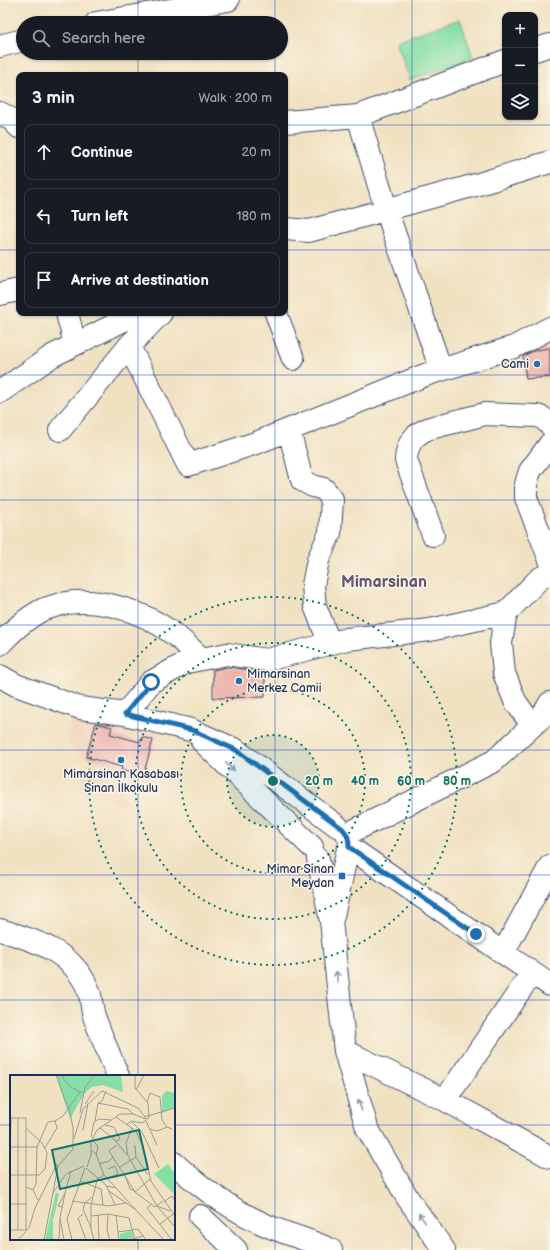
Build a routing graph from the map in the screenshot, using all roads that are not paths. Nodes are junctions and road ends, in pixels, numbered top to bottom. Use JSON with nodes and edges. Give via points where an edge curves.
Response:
{"nodes":[{"id":1,"x":228,"y":0,"type":"edge"},
{"id":2,"x":136,"y":16,"type":"edge"},
{"id":3,"x":16,"y":42,"type":"edge"},
{"id":4,"x":550,"y":45,"type":"edge"},
{"id":5,"x":0,"y":46,"type":"edge"},
{"id":6,"x":538,"y":49,"type":"edge"},
{"id":7,"x":502,"y":62,"type":"edge"},
{"id":8,"x":0,"y":113,"type":"edge"},
{"id":9,"x":358,"y":116,"type":"junction"},
{"id":10,"x":288,"y":122,"type":"edge"},
{"id":11,"x":16,"y":124,"type":"edge"},
{"id":12,"x":550,"y":162,"type":"edge"},
{"id":13,"x":386,"y":209,"type":"junction"},
{"id":14,"x":288,"y":229,"type":"edge"},
{"id":15,"x":309,"y":231,"type":"junction"},
{"id":16,"x":288,"y":241,"type":"edge"},
{"id":17,"x":16,"y":291,"type":"edge"},
{"id":18,"x":0,"y":294,"type":"edge"},
{"id":19,"x":68,"y":316,"type":"edge"},
{"id":20,"x":132,"y":316,"type":"edge"},
{"id":21,"x":158,"y":316,"type":"edge"},
{"id":22,"x":277,"y":316,"type":"edge"},
{"id":23,"x":545,"y":335,"type":"edge"},
{"id":24,"x":75,"y":344,"type":"junction"},
{"id":25,"x":129,"y":346,"type":"junction"},
{"id":26,"x":293,"y":359,"type":"dead end"},
{"id":27,"x":442,"y":370,"type":"junction"},
{"id":28,"x":0,"y":392,"type":"edge"},
{"id":29,"x":550,"y":424,"type":"edge"},
{"id":30,"x":60,"y":430,"type":"dead end"},
{"id":31,"x":289,"y":430,"type":"junction"},
{"id":32,"x":550,"y":444,"type":"edge"},
{"id":33,"x":433,"y":535,"type":"dead end"},
{"id":34,"x":550,"y":560,"type":"edge"},
{"id":35,"x":550,"y":572,"type":"edge"},
{"id":36,"x":506,"y":613,"type":"junction"},
{"id":37,"x":0,"y":644,"type":"edge"},
{"id":38,"x":330,"y":644,"type":"junction"},
{"id":39,"x":202,"y":659,"type":"junction"},
{"id":40,"x":5,"y":680,"type":"edge"},
{"id":41,"x":125,"y":714,"type":"junction"},
{"id":42,"x":543,"y":717,"type":"edge"},
{"id":43,"x":192,"y":730,"type":"junction"},
{"id":44,"x":345,"y":840,"type":"junction"},
{"id":45,"x":315,"y":853,"type":"junction"},
{"id":46,"x":550,"y":866,"type":"edge"},
{"id":47,"x":331,"y":921,"type":"junction"},
{"id":48,"x":0,"y":930,"type":"edge"},
{"id":49,"x":504,"y":953,"type":"junction"},
{"id":50,"x":541,"y":979,"type":"edge"},
{"id":51,"x":345,"y":1051,"type":"junction"},
{"id":52,"x":118,"y":1075,"type":"edge"},
{"id":53,"x":445,"y":1100,"type":"junction"},
{"id":54,"x":550,"y":1157,"type":"edge"},
{"id":55,"x":175,"y":1164,"type":"edge"},
{"id":56,"x":200,"y":1216,"type":"dead end"},
{"id":57,"x":236,"y":1250,"type":"edge"},
{"id":58,"x":331,"y":1250,"type":"edge"},
{"id":59,"x":444,"y":1250,"type":"edge"}],
"edges":[{"from":1,"to":2,"type":"street"},
{"from":3,"to":5,"type":"street"},
{"from":4,"to":6,"type":"street"},
{"from":7,"to":9,"type":"street"},
{"from":8,"to":11,"type":"street"},
{"from":9,"to":10,"type":"street"},
{"from":9,"to":13,"type":"street"},
{"from":12,"to":13,"type":"street"},
{"from":13,"to":15,"type":"street"},
{"from":13,"to":27,"type":"street"},
{"from":14,"to":15,"type":"street"},
{"from":15,"to":16,"type":"street"},
{"from":17,"to":18,"type":"street"},
{"from":19,"to":24,"type":"street"},
{"from":20,"to":24,"type":"street"},
{"from":21,"to":25,"type":"street"},
{"from":22,"to":26,"type":"street"},
{"from":23,"to":27,"type":"street","via":[[514,348]]},
{"from":24,"to":28,"type":"street","via":[[52,356]]},
{"from":25,"to":30,"type":"street"},
{"from":25,"to":31,"type":"street","via":[[188,465]]},
{"from":27,"to":31,"type":"street"},
{"from":29,"to":33,"type":"street","via":[[537,416],[485,414],[430,428],[415,436],[410,443],[406,460]]},
{"from":31,"to":38,"type":"street","via":[[302,480],[324,489],[332,499],[330,533],[318,560],[313,585],[315,606]]},
{"from":32,"to":34,"type":"street","via":[[530,471],[526,484],[526,498]]},
{"from":35,"to":36,"type":"street","via":[[539,579]]},
{"from":36,"to":38,"type":"street","via":[[430,630],[348,639]]},
{"from":36,"to":42,"type":"street","via":[[501,643],[504,673],[515,701]]},
{"from":37,"to":39,"type":"street","via":[[41,610],[62,603],[86,601],[143,616],[174,634]]},
{"from":38,"to":39,"type":"street","via":[[267,660],[227,654]]},
{"from":39,"to":41,"type":"street","via":[[186,662],[151,682]]},
{"from":40,"to":41,"type":"street","via":[[80,708]]},
{"from":41,"to":43,"type":"street"},
{"from":42,"to":44,"type":"street","via":[[494,761]]},
{"from":43,"to":44,"type":"street","via":[[236,750]]},
{"from":43,"to":45,"type":"street","one_way":true},
{"from":44,"to":45,"type":"street","via":[[343,858],[337,862],[324,862]]},
{"from":44,"to":45,"type":"street","via":[[330,825],[324,826],[314,834],[312,841]]},
{"from":44,"to":47,"type":"street"},
{"from":44,"to":49,"type":"street"},
{"from":45,"to":47,"type":"street"},
{"from":46,"to":49,"type":"street"},
{"from":51,"to":47,"type":"street","one_way":true},
{"from":48,"to":52,"type":"street","via":[[50,947],[75,967],[88,989],[94,1014]]},
{"from":49,"to":50,"type":"street"},
{"from":50,"to":53,"type":"street"},
{"from":51,"to":53,"type":"street"},
{"from":59,"to":51,"type":"street","one_way":true,"via":[[407,1198],[367,1128]]},
{"from":53,"to":54,"type":"street"},
{"from":55,"to":58,"type":"street","via":[[216,1197],[244,1214]]},
{"from":56,"to":57,"type":"street"}]}
